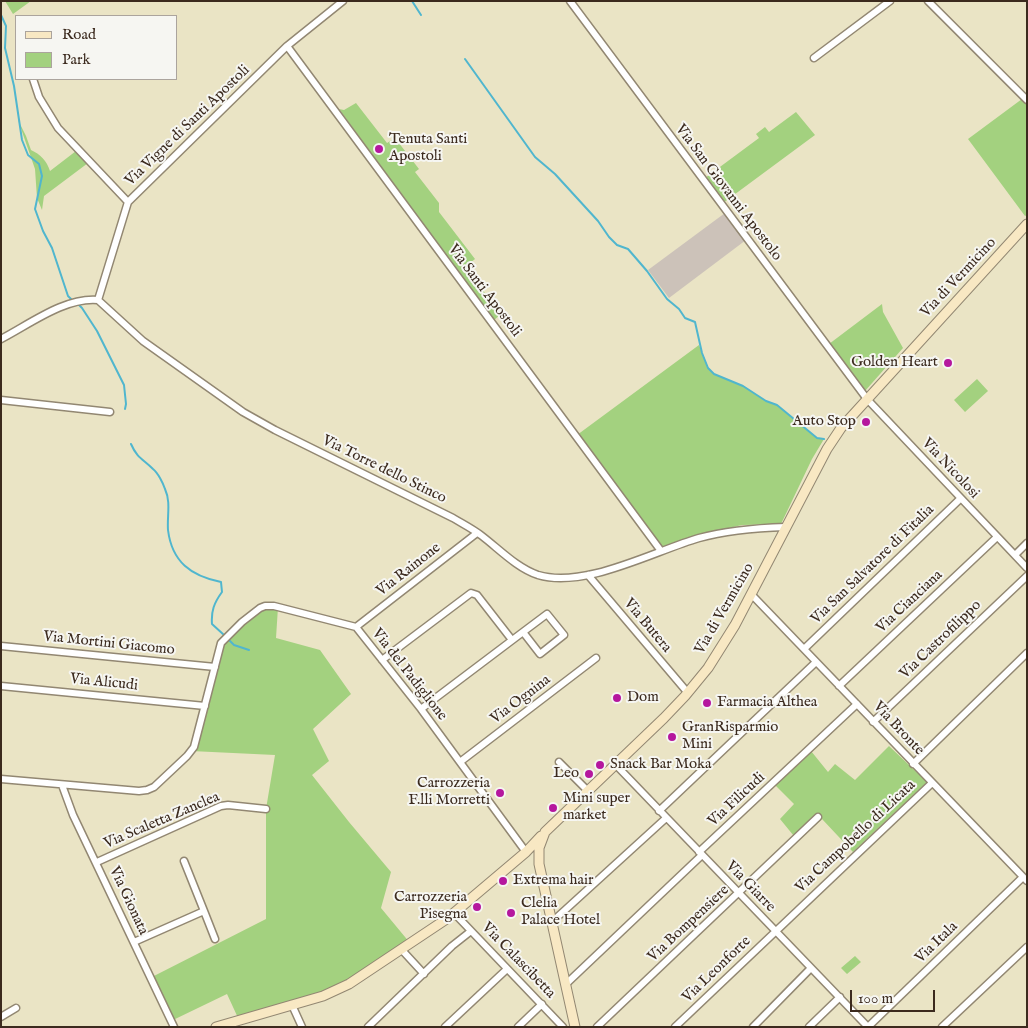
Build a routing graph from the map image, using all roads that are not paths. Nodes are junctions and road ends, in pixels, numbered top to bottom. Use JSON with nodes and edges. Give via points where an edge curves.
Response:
{"nodes":[{"id":1,"x":343,"y":1,"type":"edge"},
{"id":2,"x":570,"y":1,"type":"edge"},
{"id":3,"x":890,"y":1,"type":"edge"},
{"id":4,"x":928,"y":1,"type":"edge"},
{"id":5,"x":287,"y":46,"type":"junction"},
{"id":6,"x":814,"y":58,"type":"dead end"},
{"id":7,"x":33,"y":80,"type":"edge"},
{"id":8,"x":1027,"y":100,"type":"edge"},
{"id":9,"x":128,"y":202,"type":"junction"},
{"id":10,"x":1027,"y":224,"type":"edge"},
{"id":11,"x":98,"y":300,"type":"junction"},
{"id":12,"x":1,"y":339,"type":"edge"},
{"id":13,"x":867,"y":399,"type":"junction"},
{"id":14,"x":1,"y":400,"type":"edge"},
{"id":15,"x":110,"y":412,"type":"dead end"},
{"id":16,"x":960,"y":499,"type":"junction"},
{"id":17,"x":786,"y":527,"type":"junction"},
{"id":18,"x":477,"y":533,"type":"junction"},
{"id":19,"x":997,"y":537,"type":"junction"},
{"id":20,"x":1027,"y":543,"type":"edge"},
{"id":21,"x":661,"y":551,"type":"junction"},
{"id":22,"x":1015,"y":555,"type":"junction"},
{"id":23,"x":1027,"y":568,"type":"edge"},
{"id":24,"x":588,"y":575,"type":"junction"},
{"id":25,"x":1027,"y":576,"type":"edge"},
{"id":26,"x":751,"y":594,"type":"junction"},
{"id":27,"x":356,"y":627,"type":"junction"},
{"id":28,"x":523,"y":632,"type":"junction"},
{"id":29,"x":512,"y":640,"type":"junction"},
{"id":30,"x":1,"y":646,"type":"edge"},
{"id":31,"x":804,"y":649,"type":"junction"},
{"id":32,"x":1027,"y":653,"type":"edge"},
{"id":33,"x":596,"y":658,"type":"dead end"},
{"id":34,"x":382,"y":660,"type":"junction"},
{"id":35,"x":816,"y":662,"type":"junction"},
{"id":36,"x":215,"y":667,"type":"junction"},
{"id":37,"x":1,"y":686,"type":"edge"},
{"id":38,"x":839,"y":686,"type":"junction"},
{"id":39,"x":688,"y":693,"type":"junction"},
{"id":40,"x":857,"y":704,"type":"junction"},
{"id":41,"x":205,"y":706,"type":"junction"},
{"id":42,"x":421,"y":709,"type":"junction"},
{"id":43,"x":873,"y":722,"type":"junction"},
{"id":44,"x":460,"y":762,"type":"junction"},
{"id":45,"x":559,"y":762,"type":"dead end"},
{"id":46,"x":615,"y":764,"type":"junction"},
{"id":47,"x":913,"y":764,"type":"junction"},
{"id":48,"x":1,"y":778,"type":"edge"},
{"id":49,"x":932,"y":783,"type":"junction"},
{"id":50,"x":62,"y":785,"type":"junction"},
{"id":51,"x":587,"y":790,"type":"junction"},
{"id":52,"x":266,"y":809,"type":"dead end"},
{"id":53,"x":659,"y":811,"type":"junction"},
{"id":54,"x":818,"y":817,"type":"dead end"},
{"id":55,"x":665,"y":819,"type":"junction"},
{"id":56,"x":545,"y":832,"type":"junction"},
{"id":57,"x":539,"y":851,"type":"junction"},
{"id":58,"x":526,"y":852,"type":"junction"},
{"id":59,"x":701,"y":853,"type":"junction"},
{"id":60,"x":184,"y":861,"type":"dead end"},
{"id":61,"x":97,"y":862,"type":"junction"},
{"id":62,"x":540,"y":867,"type":"junction"},
{"id":63,"x":1025,"y":879,"type":"edge"},
{"id":64,"x":739,"y":893,"type":"junction"},
{"id":65,"x":204,"y":911,"type":"junction"},
{"id":66,"x":454,"y":914,"type":"junction"},
{"id":67,"x":553,"y":921,"type":"junction"},
{"id":68,"x":776,"y":930,"type":"junction"},
{"id":69,"x":471,"y":931,"type":"junction"},
{"id":70,"x":216,"y":939,"type":"dead end"},
{"id":71,"x":134,"y":942,"type":"junction"},
{"id":72,"x":1027,"y":947,"type":"edge"},
{"id":73,"x":401,"y":949,"type":"junction"},
{"id":74,"x":812,"y":968,"type":"junction"},
{"id":75,"x":507,"y":969,"type":"junction"},
{"id":76,"x":424,"y":974,"type":"junction"},
{"id":77,"x":566,"y":984,"type":"junction"},
{"id":78,"x":840,"y":997,"type":"junction"},
{"id":79,"x":542,"y":1004,"type":"junction"},
{"id":80,"x":292,"y":1005,"type":"junction"},
{"id":81,"x":16,"y":1008,"type":"dead end"},
{"id":82,"x":1,"y":1017,"type":"edge"},
{"id":83,"x":174,"y":1027,"type":"edge"},
{"id":84,"x":216,"y":1027,"type":"edge"},
{"id":85,"x":302,"y":1027,"type":"edge"},
{"id":86,"x":368,"y":1027,"type":"edge"},
{"id":87,"x":445,"y":1027,"type":"edge"},
{"id":88,"x":518,"y":1027,"type":"edge"},
{"id":89,"x":563,"y":1027,"type":"edge"},
{"id":90,"x":575,"y":1027,"type":"edge"},
{"id":91,"x":598,"y":1027,"type":"edge"},
{"id":92,"x":675,"y":1027,"type":"edge"},
{"id":93,"x":753,"y":1027,"type":"edge"},
{"id":94,"x":809,"y":1027,"type":"edge"},
{"id":95,"x":868,"y":1027,"type":"edge"},
{"id":96,"x":942,"y":1027,"type":"edge"}],
"edges":[{"from":1,"to":5,"type":"street","name":"Via Vigne di Santi Apostoli"},
{"from":2,"to":13,"type":"street","name":"Via San Giovanni Apostolo"},
{"from":3,"to":6,"type":"street"},
{"from":4,"to":8,"type":"street"},
{"from":5,"to":9,"type":"street","name":"Via Vigne di Santi Apostoli"},
{"from":5,"to":21,"type":"street","name":"Via Santi Apostoli"},
{"from":7,"to":9,"type":"street","via":[[56,126]]},
{"from":9,"to":11,"type":"street","name":"Via Vigne di Santi Apostoli"},
{"from":10,"to":13,"type":"main road","name":"Via di Vermicino"},
{"from":11,"to":12,"type":"street","via":[[68,303]]},
{"from":11,"to":18,"type":"street","name":"Via Torre dello Stinco","via":[[143,341],[238,408]]},
{"from":13,"to":16,"type":"street","name":"Via Nicolosi"},
{"from":13,"to":17,"type":"main road","name":"Via di Vermicino","via":[[831,441]]},
{"from":14,"to":15,"type":"street"},
{"from":16,"to":19,"type":"street","name":"Via Nicolosi"},
{"from":16,"to":31,"type":"street","name":"Via San Salvatore di Fitalia"},
{"from":17,"to":21,"type":"street","name":"Via Torre dello Stinco","via":[[723,532]]},
{"from":17,"to":26,"type":"main road","name":"Via di Vermicino"},
{"from":18,"to":24,"type":"street","name":"Via Torre dello Stinco","via":[[536,574],[557,578]]},
{"from":18,"to":27,"type":"street","name":"Via Rainone"},
{"from":19,"to":22,"type":"street","name":"Via Nicolosi"},
{"from":19,"to":38,"type":"street","name":"Via Cianciana"},
{"from":20,"to":22,"type":"street"},
{"from":21,"to":24,"type":"street","name":"Via Torre dello Stinco"},
{"from":22,"to":23,"type":"street","name":"Via Nicolosi"},
{"from":24,"to":39,"type":"street","name":"Via Butera"},
{"from":25,"to":43,"type":"street","name":"Via Castrofilippo"},
{"from":26,"to":31,"type":"street","name":"Via Bronte"},
{"from":26,"to":39,"type":"main road","name":"Via di Vermicino","via":[[719,650]]},
{"from":27,"to":34,"type":"street","name":"Via del Padiglione"},
{"from":27,"to":36,"type":"street","name":"Via del Padiglione","via":[[274,606],[263,607],[224,638]]},
{"from":28,"to":28,"type":"street","via":[[540,654],[564,636],[547,614]]},
{"from":28,"to":29,"type":"street"},
{"from":29,"to":34,"type":"street","via":[[477,595],[471,593]]},
{"from":29,"to":42,"type":"street"},
{"from":30,"to":36,"type":"street","name":"Via Mortini Giacomo"},
{"from":31,"to":35,"type":"street","name":"Via Bronte"},
{"from":32,"to":47,"type":"street"},
{"from":33,"to":44,"type":"street","name":"Via Ognina"},
{"from":34,"to":42,"type":"street","name":"Via del Padiglione"},
{"from":35,"to":38,"type":"street","name":"Via Bronte"},
{"from":35,"to":53,"type":"street"},
{"from":36,"to":41,"type":"street","name":"Via del Padiglione"},
{"from":37,"to":41,"type":"street","name":"Via Alicudi"},
{"from":38,"to":40,"type":"street","name":"Via Bronte"},
{"from":39,"to":46,"type":"main road","name":"Via di Vermicino"},
{"from":40,"to":43,"type":"street","name":"Via Bronte"},
{"from":40,"to":59,"type":"street","name":"Via Filicudi"},
{"from":41,"to":50,"type":"street","name":"Via del Padiglione","via":[[191,751],[150,790]]},
{"from":42,"to":44,"type":"street","name":"Via del Padiglione"},
{"from":43,"to":47,"type":"street","name":"Via Bronte"},
{"from":44,"to":58,"type":"street","name":"Via del Padiglione"},
{"from":45,"to":51,"type":"street"},
{"from":46,"to":51,"type":"main road","name":"Via di Vermicino"},
{"from":46,"to":53,"type":"street","name":"Via Giarre"},
{"from":47,"to":49,"type":"street","name":"Via Bronte"},
{"from":48,"to":50,"type":"street","name":"Via del Padiglione"},
{"from":49,"to":63,"type":"street","name":"Via Bronte"},
{"from":49,"to":68,"type":"street","name":"Via Campobello di Licata"},
{"from":50,"to":61,"type":"street","name":"Via Gionata"},
{"from":51,"to":56,"type":"main road","name":"Via di Vermicino"},
{"from":52,"to":61,"type":"street","name":"Via Scaletta Zanclea","via":[[222,806]]},
{"from":53,"to":55,"type":"street","name":"Via Giarre"},
{"from":54,"to":64,"type":"street","name":"Via Bompensiere"},
{"from":55,"to":59,"type":"street","name":"Via Giarre"},
{"from":55,"to":67,"type":"street"},
{"from":56,"to":57,"type":"main road","name":"Via di Vermicino"},
{"from":56,"to":58,"type":"main road"},
{"from":57,"to":58,"type":"main road"},
{"from":57,"to":62,"type":"main road","name":"Via di Vermicino"},
{"from":58,"to":62,"type":"main road"},
{"from":58,"to":66,"type":"main road"},
{"from":59,"to":64,"type":"street","name":"Via Giarre"},
{"from":59,"to":77,"type":"street","name":"Via Filicudi"},
{"from":60,"to":65,"type":"street"},
{"from":61,"to":71,"type":"street","name":"Via Gionata"},
{"from":62,"to":67,"type":"main road","name":"Via di Vermicino"},
{"from":63,"to":95,"type":"street","name":"Via Itala"},
{"from":64,"to":68,"type":"street","name":"Via Giarre"},
{"from":64,"to":91,"type":"street","name":"Via Bompensiere"},
{"from":65,"to":70,"type":"street"},
{"from":65,"to":71,"type":"street"},
{"from":66,"to":69,"type":"street","name":"Via Calascibetta"},
{"from":66,"to":73,"type":"main road"},
{"from":67,"to":77,"type":"main road","name":"Via di Vermicino"},
{"from":68,"to":74,"type":"street","name":"Via Giarre"},
{"from":68,"to":92,"type":"street","name":"Via Leonforte"},
{"from":69,"to":75,"type":"street","name":"Via Calascibetta"},
{"from":69,"to":76,"type":"street"},
{"from":71,"to":83,"type":"street","name":"Via Gionata"},
{"from":72,"to":96,"type":"street"},
{"from":73,"to":76,"type":"street"},
{"from":73,"to":80,"type":"main road","via":[[341,989]]},
{"from":74,"to":78,"type":"street","name":"Via Giarre"},
{"from":74,"to":93,"type":"street"},
{"from":75,"to":79,"type":"street","name":"Via Calascibetta"},
{"from":75,"to":87,"type":"street"},
{"from":76,"to":86,"type":"street"},
{"from":77,"to":90,"type":"main road","name":"Via di Vermicino"},
{"from":78,"to":94,"type":"street"},
{"from":78,"to":95,"type":"street","name":"Via Giarre"},
{"from":79,"to":88,"type":"street"},
{"from":79,"to":89,"type":"street","name":"Via Calascibetta"},
{"from":80,"to":84,"type":"main road"},
{"from":80,"to":85,"type":"street"},
{"from":81,"to":82,"type":"street"}]}
